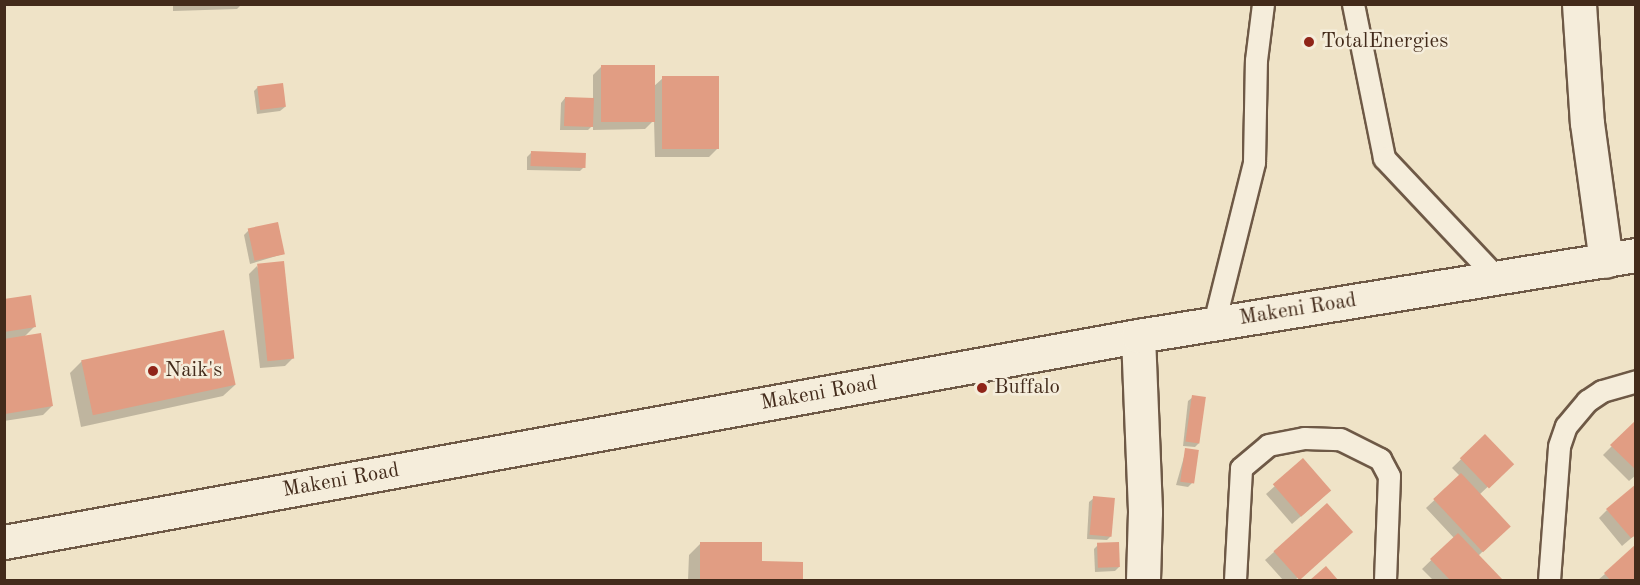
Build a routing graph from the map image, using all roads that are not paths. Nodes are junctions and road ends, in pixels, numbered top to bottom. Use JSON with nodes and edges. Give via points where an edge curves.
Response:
{"nodes":[{"id":1,"x":1263,"y":4,"type":"edge"},
{"id":2,"x":1353,"y":4,"type":"edge"},
{"id":3,"x":1579,"y":4,"type":"edge"},
{"id":4,"x":1621,"y":258,"type":"edge"},
{"id":5,"x":1497,"y":278,"type":"junction"},
{"id":6,"x":1214,"y":323,"type":"junction"},
{"id":7,"x":1138,"y":336,"type":"junction"},
{"id":8,"x":1635,"y":381,"type":"edge"},
{"id":9,"x":4,"y":542,"type":"edge"},
{"id":10,"x":1143,"y":580,"type":"edge"},
{"id":11,"x":1234,"y":580,"type":"edge"},
{"id":12,"x":1384,"y":580,"type":"edge"},
{"id":13,"x":1549,"y":580,"type":"edge"}],
"edges":[{"from":1,"to":6,"type":"lane","via":[[1256,60],[1254,162]]},
{"from":2,"to":5,"type":"lane","via":[[1384,158]]},
{"from":3,"to":4,"type":"main road","via":[[1587,123]]},
{"from":4,"to":5,"type":"main road","name":"Makeni Road"},
{"from":5,"to":6,"type":"main road","name":"Makeni Road"},
{"from":6,"to":7,"type":"main road","name":"Makeni Road"},
{"from":7,"to":9,"type":"main road","name":"Makeni Road"},
{"from":7,"to":10,"type":"main road","via":[[1144,479]]},
{"from":8,"to":13,"type":"lane","via":[[1602,391],[1587,401],[1566,426],[1559,446]]},
{"from":11,"to":12,"type":"lane","via":[[1241,468],[1268,445],[1304,438],[1340,439],[1380,459],[1389,476]]}]}
